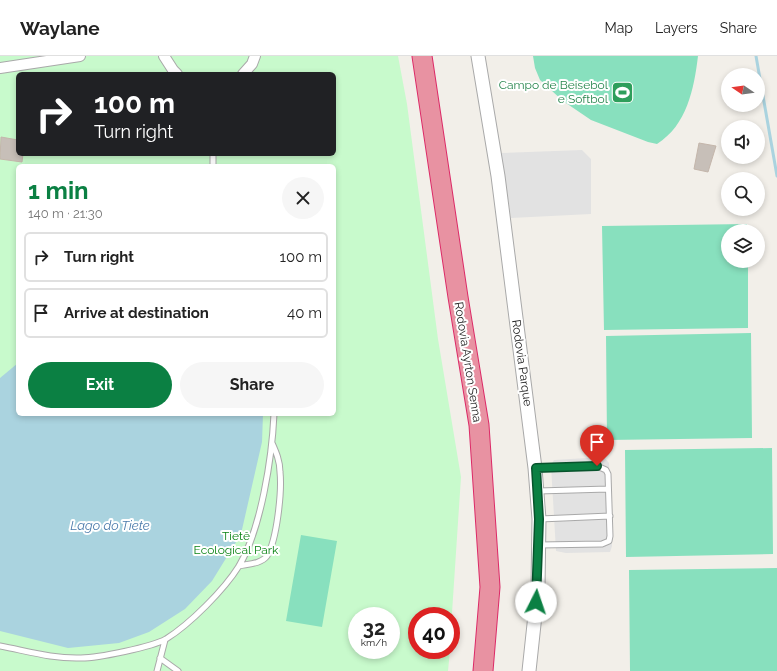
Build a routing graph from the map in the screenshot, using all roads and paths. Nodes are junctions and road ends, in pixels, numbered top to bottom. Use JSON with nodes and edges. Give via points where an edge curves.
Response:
{"nodes":[{"id":1,"x":80,"y":56,"type":"edge"},
{"id":2,"x":164,"y":56,"type":"edge"},
{"id":3,"x":255,"y":56,"type":"edge"},
{"id":4,"x":422,"y":56,"type":"edge"},
{"id":5,"x":478,"y":56,"type":"edge"},
{"id":6,"x":0,"y":68,"type":"edge"},
{"id":7,"x":175,"y":72,"type":"edge"},
{"id":8,"x":245,"y":72,"type":"edge"},
{"id":9,"x":274,"y":416,"type":"edge"},
{"id":10,"x":272,"y":442,"type":"junction"},
{"id":11,"x":536,"y":468,"type":"junction"},
{"id":12,"x":608,"y":489,"type":"junction"},
{"id":13,"x":537,"y":491,"type":"junction"},
{"id":14,"x":610,"y":516,"type":"junction"},
{"id":15,"x":539,"y":519,"type":"junction"},
{"id":16,"x":538,"y":545,"type":"junction"},
{"id":17,"x":239,"y":566,"type":"junction"},
{"id":18,"x":165,"y":640,"type":"junction"},
{"id":19,"x":0,"y":646,"type":"edge"},
{"id":20,"x":160,"y":658,"type":"junction"},
{"id":21,"x":157,"y":671,"type":"edge"},
{"id":22,"x":178,"y":671,"type":"edge"},
{"id":23,"x":483,"y":671,"type":"edge"},
{"id":24,"x":529,"y":671,"type":"edge"}],
"edges":[{"from":1,"to":6,"type":"street"},
{"from":2,"to":7,"type":"street"},
{"from":3,"to":8,"type":"street"},
{"from":4,"to":23,"type":"highway","name":"Rodovia Ayrton Senna","via":[[479,425],[490,586]]},
{"from":5,"to":11,"type":"street","name":"Rodovia Parque","via":[[498,176]]},
{"from":9,"to":10,"type":"lane"},
{"from":10,"to":17,"type":"lane","via":[[256,524]]},
{"from":10,"to":17,"type":"lane","via":[[280,473],[280,502],[272,541],[266,556],[258,563]]},
{"from":11,"to":12,"type":"lane","via":[[597,466],[606,470],[608,474]]},
{"from":11,"to":13,"type":"street","name":"Rodovia Parque"},
{"from":12,"to":13,"type":"lane"},
{"from":12,"to":14,"type":"lane"},
{"from":13,"to":15,"type":"street","name":"Rodovia Parque"},
{"from":14,"to":15,"type":"lane"},
{"from":14,"to":16,"type":"lane","via":[[610,536],[606,543]]},
{"from":15,"to":16,"type":"street","name":"Rodovia Parque"},
{"from":16,"to":24,"type":"street","name":"Rodovia Parque","via":[[538,587]]},
{"from":17,"to":18,"type":"lane","via":[[216,595]]},
{"from":18,"to":19,"type":"lane","via":[[117,653],[81,658],[48,656]]},
{"from":18,"to":20,"type":"lane"},
{"from":20,"to":21,"type":"lane"},
{"from":20,"to":22,"type":"lane"}]}
